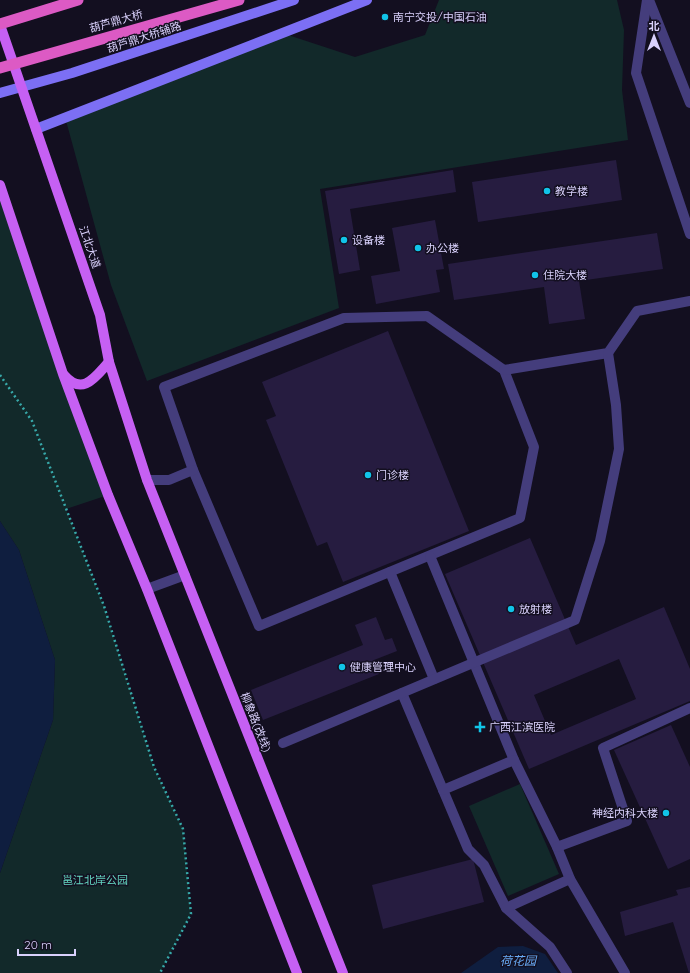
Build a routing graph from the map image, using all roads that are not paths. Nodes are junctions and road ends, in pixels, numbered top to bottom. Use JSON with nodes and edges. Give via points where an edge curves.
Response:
{"nodes":[{"id":1,"x":78,"y":0,"type":"edge"},
{"id":2,"x":239,"y":0,"type":"edge"},
{"id":3,"x":294,"y":0,"type":"edge"},
{"id":4,"x":367,"y":0,"type":"edge"},
{"id":5,"x":648,"y":0,"type":"edge"},
{"id":6,"x":0,"y":25,"type":"edge"},
{"id":7,"x":0,"y":68,"type":"edge"},
{"id":8,"x":0,"y":93,"type":"edge"},
{"id":9,"x":690,"y":104,"type":"edge"},
{"id":10,"x":36,"y":129,"type":"junction"},
{"id":11,"x":0,"y":185,"type":"edge"},
{"id":12,"x":690,"y":234,"type":"edge"},
{"id":13,"x":690,"y":301,"type":"edge"},
{"id":14,"x":608,"y":353,"type":"junction"},
{"id":15,"x":109,"y":362,"type":"junction"},
{"id":16,"x":504,"y":370,"type":"junction"},
{"id":17,"x":62,"y":374,"type":"junction"},
{"id":18,"x":193,"y":470,"type":"junction"},
{"id":19,"x":147,"y":480,"type":"junction"},
{"id":20,"x":430,"y":556,"type":"junction"},
{"id":21,"x":390,"y":572,"type":"junction"},
{"id":22,"x":185,"y":575,"type":"junction"},
{"id":23,"x":147,"y":589,"type":"junction"},
{"id":24,"x":473,"y":663,"type":"junction"},
{"id":25,"x":434,"y":679,"type":"junction"},
{"id":26,"x":402,"y":693,"type":"junction"},
{"id":27,"x":690,"y":708,"type":"edge"},
{"id":28,"x":283,"y":743,"type":"dead end"},
{"id":29,"x":514,"y":760,"type":"junction"},
{"id":30,"x":443,"y":790,"type":"junction"},
{"id":31,"x":558,"y":847,"type":"junction"},
{"id":32,"x":570,"y":879,"type":"junction"},
{"id":33,"x":506,"y":908,"type":"junction"},
{"id":34,"x":297,"y":973,"type":"edge"},
{"id":35,"x":343,"y":973,"type":"edge"},
{"id":36,"x":567,"y":973,"type":"edge"},
{"id":37,"x":625,"y":973,"type":"edge"}],
"edges":[{"from":1,"to":6,"type":"highway"},
{"from":2,"to":7,"type":"highway","name":"葫芦鼎大桥"},
{"from":3,"to":8,"type":"main road","name":"葫芦鼎大桥辅路","via":[[72,73]]},
{"from":4,"to":10,"type":"main road"},
{"from":5,"to":9,"type":"street"},
{"from":5,"to":12,"type":"street","via":[[636,73]]},
{"from":6,"to":10,"type":"main road","name":"江北大道"},
{"from":10,"to":15,"type":"main road","name":"江北大道","via":[[100,315]]},
{"from":11,"to":17,"type":"main road"},
{"from":13,"to":14,"type":"street","via":[[637,311]]},
{"from":14,"to":16,"type":"street"},
{"from":14,"to":24,"type":"street","via":[[616,405],[619,449],[600,541],[575,620]]},
{"from":15,"to":17,"type":"main road","via":[[92,381],[85,384],[75,384]]},
{"from":15,"to":19,"type":"main road","name":"江北大道"},
{"from":16,"to":18,"type":"street","via":[[427,316],[344,318],[164,387]]},
{"from":16,"to":20,"type":"street","via":[[534,447],[520,518]]},
{"from":17,"to":23,"type":"main road"},
{"from":18,"to":19,"type":"street","via":[[169,480]]},
{"from":18,"to":21,"type":"street","via":[[259,626]]},
{"from":19,"to":22,"type":"main road","name":"柳象路(改线)"},
{"from":20,"to":21,"type":"street"},
{"from":20,"to":24,"type":"street"},
{"from":21,"to":25,"type":"street"},
{"from":22,"to":23,"type":"street"},
{"from":22,"to":35,"type":"main road","name":"柳象路(改线)"},
{"from":23,"to":34,"type":"main road"},
{"from":24,"to":25,"type":"street"},
{"from":24,"to":29,"type":"street"},
{"from":25,"to":26,"type":"street"},
{"from":26,"to":28,"type":"street"},
{"from":26,"to":30,"type":"street"},
{"from":27,"to":31,"type":"street","via":[[603,748],[627,821]]},
{"from":29,"to":30,"type":"street"},
{"from":29,"to":31,"type":"street"},
{"from":30,"to":33,"type":"street","via":[[468,849],[484,865]]},
{"from":31,"to":32,"type":"street"},
{"from":32,"to":33,"type":"street"},
{"from":32,"to":37,"type":"street"},
{"from":33,"to":36,"type":"street","via":[[550,947]]}]}
